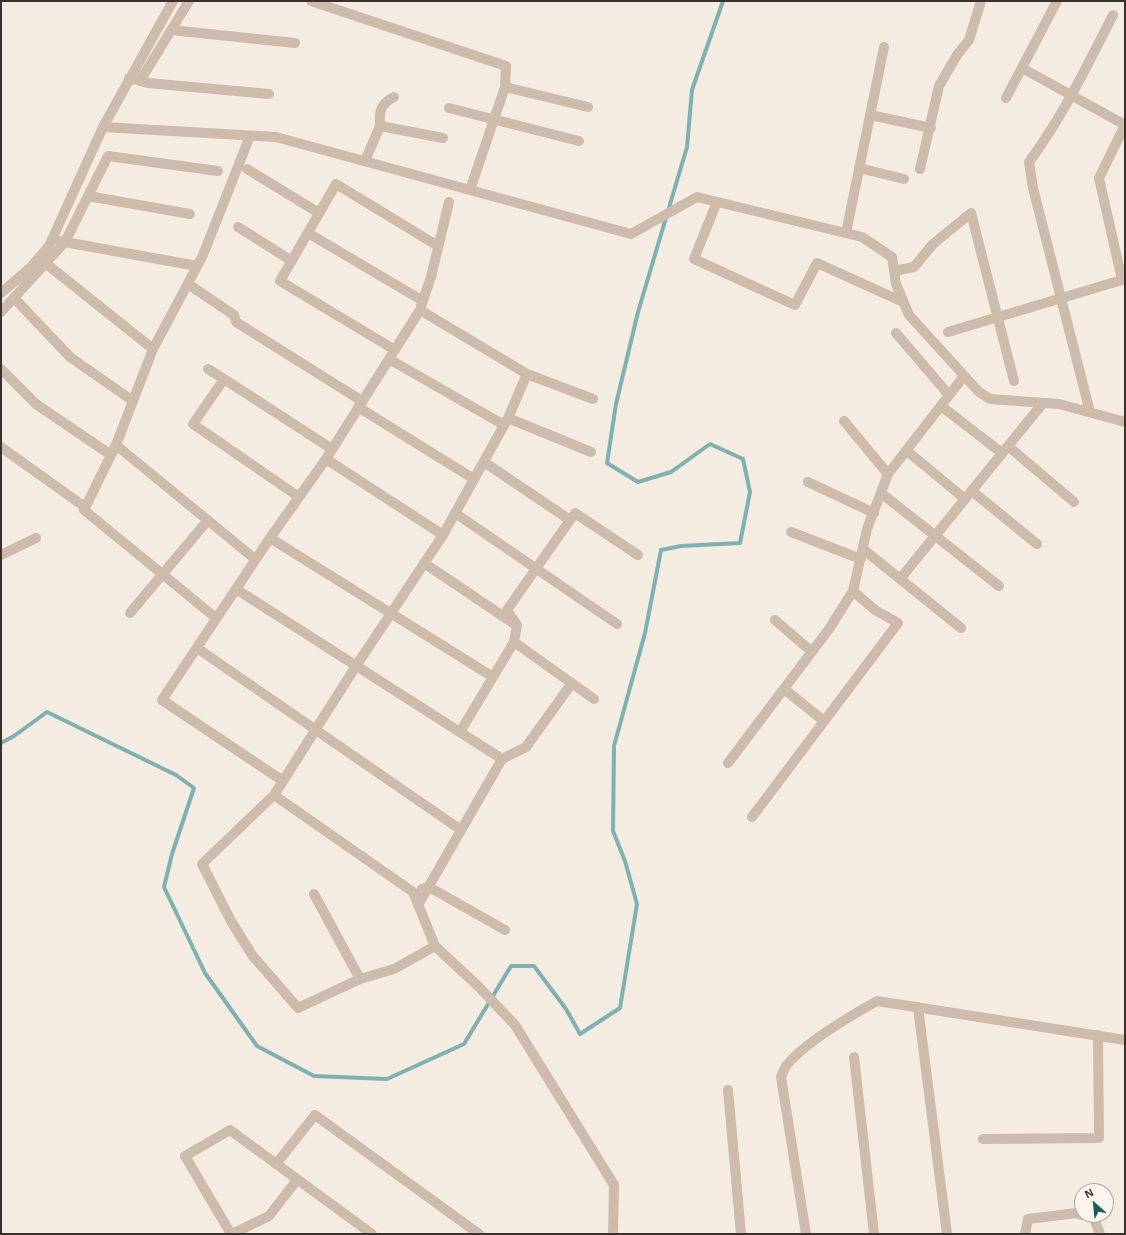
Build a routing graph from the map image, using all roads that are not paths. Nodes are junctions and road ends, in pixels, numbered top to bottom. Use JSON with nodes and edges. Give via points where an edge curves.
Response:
{"nodes":[{"id":1,"x":173,"y":1,"type":"edge"},
{"id":2,"x":189,"y":1,"type":"edge"},
{"id":3,"x":311,"y":1,"type":"edge"},
{"id":4,"x":982,"y":1,"type":"edge"},
{"id":5,"x":1057,"y":1,"type":"edge"},
{"id":6,"x":1113,"y":15,"type":"dead end"},
{"id":7,"x":171,"y":30,"type":"junction"},
{"id":8,"x":295,"y":43,"type":"dead end"},
{"id":9,"x":884,"y":47,"type":"dead end"},
{"id":10,"x":1022,"y":68,"type":"junction"},
{"id":11,"x":129,"y":78,"type":"junction"},
{"id":12,"x":140,"y":81,"type":"junction"},
{"id":13,"x":505,"y":86,"type":"junction"},
{"id":14,"x":269,"y":94,"type":"dead end"},
{"id":15,"x":1073,"y":96,"type":"junction"},
{"id":16,"x":394,"y":97,"type":"dead end"},
{"id":17,"x":1006,"y":98,"type":"dead end"},
{"id":18,"x":588,"y":107,"type":"dead end"},
{"id":19,"x":449,"y":108,"type":"dead end"},
{"id":20,"x":870,"y":115,"type":"junction"},
{"id":21,"x":493,"y":119,"type":"junction"},
{"id":22,"x":380,"y":126,"type":"junction"},
{"id":23,"x":103,"y":127,"type":"junction"},
{"id":24,"x":931,"y":128,"type":"junction"},
{"id":25,"x":250,"y":136,"type":"junction"},
{"id":26,"x":443,"y":138,"type":"dead end"},
{"id":27,"x":579,"y":141,"type":"dead end"},
{"id":28,"x":366,"y":161,"type":"junction"},
{"id":29,"x":859,"y":168,"type":"junction"},
{"id":30,"x":248,"y":169,"type":"dead end"},
{"id":31,"x":920,"y":169,"type":"dead end"},
{"id":32,"x":218,"y":171,"type":"dead end"},
{"id":33,"x":904,"y":179,"type":"dead end"},
{"id":34,"x":470,"y":190,"type":"junction"},
{"id":35,"x":88,"y":196,"type":"junction"},
{"id":36,"x":449,"y":202,"type":"dead end"},
{"id":37,"x":716,"y":202,"type":"junction"},
{"id":38,"x":319,"y":213,"type":"junction"},
{"id":39,"x":190,"y":214,"type":"dead end"},
{"id":40,"x":238,"y":227,"type":"dead end"},
{"id":41,"x":308,"y":233,"type":"junction"},
{"id":42,"x":846,"y":233,"type":"junction"},
{"id":43,"x":52,"y":240,"type":"junction"},
{"id":44,"x":66,"y":242,"type":"junction"},
{"id":45,"x":438,"y":246,"type":"junction"},
{"id":46,"x":43,"y":261,"type":"junction"},
{"id":47,"x":292,"y":261,"type":"junction"},
{"id":48,"x":197,"y":266,"type":"junction"},
{"id":49,"x":894,"y":271,"type":"junction"},
{"id":50,"x":188,"y":284,"type":"junction"},
{"id":51,"x":1,"y":293,"type":"edge"},
{"id":52,"x":14,"y":298,"type":"junction"},
{"id":53,"x":1061,"y":298,"type":"junction"},
{"id":54,"x":903,"y":302,"type":"junction"},
{"id":55,"x":422,"y":306,"type":"junction"},
{"id":56,"x":1,"y":312,"type":"edge"},
{"id":57,"x":998,"y":317,"type":"junction"},
{"id":58,"x":896,"y":332,"type":"dead end"},
{"id":59,"x":948,"y":332,"type":"dead end"},
{"id":60,"x":153,"y":350,"type":"junction"},
{"id":61,"x":395,"y":350,"type":"junction"},
{"id":62,"x":389,"y":359,"type":"junction"},
{"id":63,"x":1,"y":369,"type":"edge"},
{"id":64,"x":208,"y":369,"type":"dead end"},
{"id":65,"x":527,"y":374,"type":"junction"},
{"id":66,"x":964,"y":376,"type":"junction"},
{"id":67,"x":224,"y":379,"type":"junction"},
{"id":68,"x":1014,"y":381,"type":"dead end"},
{"id":69,"x":949,"y":395,"type":"junction"},
{"id":70,"x":593,"y":399,"type":"dead end"},
{"id":71,"x":133,"y":400,"type":"junction"},
{"id":72,"x":1043,"y":403,"type":"junction"},
{"id":73,"x":360,"y":404,"type":"junction"},
{"id":74,"x":941,"y":406,"type":"junction"},
{"id":75,"x":1090,"y":412,"type":"junction"},
{"id":76,"x":844,"y":421,"type":"dead end"},
{"id":77,"x":506,"y":422,"type":"junction"},
{"id":78,"x":1125,"y":422,"type":"edge"},
{"id":79,"x":116,"y":445,"type":"junction"},
{"id":80,"x":1,"y":447,"type":"edge"},
{"id":81,"x":332,"y":449,"type":"junction"},
{"id":82,"x":1005,"y":449,"type":"junction"},
{"id":83,"x":906,"y":451,"type":"junction"},
{"id":84,"x":590,"y":452,"type":"dead end"},
{"id":85,"x":111,"y":455,"type":"junction"},
{"id":86,"x":326,"y":459,"type":"junction"},
{"id":87,"x":484,"y":462,"type":"junction"},
{"id":88,"x":888,"y":474,"type":"junction"},
{"id":89,"x":474,"y":480,"type":"junction"},
{"id":90,"x":808,"y":482,"type":"dead end"},
{"id":91,"x":972,"y":490,"type":"junction"},
{"id":92,"x":881,"y":493,"type":"junction"},
{"id":93,"x":298,"y":497,"type":"junction"},
{"id":94,"x":965,"y":499,"type":"junction"},
{"id":95,"x":1074,"y":502,"type":"dead end"},
{"id":96,"x":85,"y":507,"type":"junction"},
{"id":97,"x":455,"y":513,"type":"junction"},
{"id":98,"x":874,"y":513,"type":"junction"},
{"id":99,"x":208,"y":520,"type":"junction"},
{"id":100,"x":570,"y":520,"type":"junction"},
{"id":101,"x":791,"y":532,"type":"dead end"},
{"id":102,"x":443,"y":535,"type":"junction"},
{"id":103,"x":935,"y":535,"type":"junction"},
{"id":104,"x":36,"y":538,"type":"dead end"},
{"id":105,"x":270,"y":538,"type":"junction"},
{"id":106,"x":1037,"y":544,"type":"dead end"},
{"id":107,"x":862,"y":554,"type":"junction"},
{"id":108,"x":1,"y":555,"type":"edge"},
{"id":109,"x":638,"y":555,"type":"dead end"},
{"id":110,"x":256,"y":559,"type":"junction"},
{"id":111,"x":424,"y":563,"type":"junction"},
{"id":112,"x":536,"y":569,"type":"junction"},
{"id":113,"x":162,"y":574,"type":"junction"},
{"id":114,"x":900,"y":579,"type":"junction"},
{"id":115,"x":999,"y":586,"type":"dead end"},
{"id":116,"x":236,"y":589,"type":"junction"},
{"id":117,"x":853,"y":592,"type":"junction"},
{"id":118,"x":130,"y":613,"type":"dead end"},
{"id":119,"x":391,"y":613,"type":"junction"},
{"id":120,"x":216,"y":618,"type":"junction"},
{"id":121,"x":775,"y":620,"type":"dead end"},
{"id":122,"x":617,"y":624,"type":"dead end"},
{"id":123,"x":517,"y":625,"type":"junction"},
{"id":124,"x":961,"y":628,"type":"dead end"},
{"id":125,"x":514,"y":642,"type":"junction"},
{"id":126,"x":197,"y":648,"type":"junction"},
{"id":127,"x":812,"y":652,"type":"junction"},
{"id":128,"x":356,"y":666,"type":"junction"},
{"id":129,"x":493,"y":677,"type":"junction"},
{"id":130,"x":572,"y":683,"type":"junction"},
{"id":131,"x":784,"y":689,"type":"junction"},
{"id":132,"x":594,"y":699,"type":"dead end"},
{"id":133,"x":824,"y":721,"type":"junction"},
{"id":134,"x":315,"y":730,"type":"junction"},
{"id":135,"x":460,"y":732,"type":"junction"},
{"id":136,"x":502,"y":759,"type":"junction"},
{"id":137,"x":728,"y":763,"type":"dead end"},
{"id":138,"x":283,"y":781,"type":"junction"},
{"id":139,"x":274,"y":795,"type":"junction"},
{"id":140,"x":752,"y":817,"type":"dead end"},
{"id":141,"x":461,"y":830,"type":"junction"},
{"id":142,"x":429,"y":887,"type":"junction"},
{"id":143,"x":413,"y":892,"type":"junction"},
{"id":144,"x":314,"y":894,"type":"dead end"},
{"id":145,"x":418,"y":906,"type":"junction"},
{"id":146,"x":504,"y":930,"type":"dead end"},
{"id":147,"x":436,"y":946,"type":"junction"},
{"id":148,"x":360,"y":979,"type":"junction"},
{"id":149,"x":918,"y":1007,"type":"junction"},
{"id":150,"x":1098,"y":1035,"type":"junction"},
{"id":151,"x":1125,"y":1040,"type":"edge"},
{"id":152,"x":854,"y":1057,"type":"dead end"},
{"id":153,"x":728,"y":1090,"type":"dead end"},
{"id":154,"x":983,"y":1139,"type":"dead end"},
{"id":155,"x":276,"y":1164,"type":"junction"},
{"id":156,"x":298,"y":1180,"type":"junction"},
{"id":157,"x":1074,"y":1213,"type":"edge"},
{"id":158,"x":1096,"y":1223,"type":"edge"},
{"id":159,"x":232,"y":1234,"type":"edge"},
{"id":160,"x":372,"y":1234,"type":"edge"},
{"id":161,"x":479,"y":1234,"type":"edge"},
{"id":162,"x":613,"y":1234,"type":"edge"},
{"id":163,"x":741,"y":1234,"type":"edge"},
{"id":164,"x":806,"y":1234,"type":"edge"},
{"id":165,"x":874,"y":1234,"type":"edge"},
{"id":166,"x":947,"y":1234,"type":"edge"},
{"id":167,"x":1025,"y":1234,"type":"edge"},
{"id":168,"x":1100,"y":1234,"type":"edge"}],
"edges":[{"from":1,"to":11,"type":"street"},
{"from":2,"to":7,"type":"street"},
{"from":3,"to":13,"type":"street","via":[[506,66]]},
{"from":4,"to":24,"type":"street","via":[[969,40],[939,86]]},
{"from":5,"to":10,"type":"street"},
{"from":6,"to":15,"type":"street"},
{"from":7,"to":8,"type":"street"},
{"from":7,"to":12,"type":"street"},
{"from":9,"to":20,"type":"street"},
{"from":10,"to":15,"type":"street"},
{"from":10,"to":17,"type":"street"},
{"from":11,"to":12,"type":"street"},
{"from":11,"to":23,"type":"street"},
{"from":12,"to":14,"type":"street"},
{"from":13,"to":18,"type":"street"},
{"from":13,"to":21,"type":"street"},
{"from":15,"to":53,"type":"street","via":[[1029,162],[1033,188]]},
{"from":15,"to":53,"type":"street","via":[[1125,125],[1099,178],[1122,280]]},
{"from":16,"to":22,"type":"street","via":[[386,101],[379,112]]},
{"from":19,"to":21,"type":"street"},
{"from":20,"to":24,"type":"street"},
{"from":20,"to":29,"type":"street"},
{"from":21,"to":27,"type":"street"},
{"from":21,"to":34,"type":"street"},
{"from":22,"to":26,"type":"street"},
{"from":22,"to":28,"type":"street"},
{"from":23,"to":25,"type":"street"},
{"from":23,"to":43,"type":"street"},
{"from":24,"to":31,"type":"street"},
{"from":25,"to":28,"type":"street","via":[[276,137]]},
{"from":25,"to":48,"type":"street"},
{"from":28,"to":34,"type":"street"},
{"from":29,"to":33,"type":"street"},
{"from":29,"to":42,"type":"street"},
{"from":30,"to":38,"type":"street"},
{"from":32,"to":35,"type":"street","via":[[108,156]]},
{"from":34,"to":37,"type":"street","via":[[631,234],[696,197]]},
{"from":35,"to":39,"type":"street"},
{"from":35,"to":44,"type":"street"},
{"from":36,"to":45,"type":"street"},
{"from":37,"to":42,"type":"street"},
{"from":37,"to":54,"type":"street","via":[[694,259],[795,305],[817,264]]},
{"from":38,"to":41,"type":"street"},
{"from":38,"to":45,"type":"street","via":[[336,184]]},
{"from":40,"to":47,"type":"street"},
{"from":41,"to":47,"type":"street"},
{"from":41,"to":55,"type":"street"},
{"from":42,"to":49,"type":"street","via":[[862,237],[892,257]]},
{"from":43,"to":44,"type":"street"},
{"from":43,"to":46,"type":"street"},
{"from":44,"to":46,"type":"street"},
{"from":44,"to":48,"type":"street"},
{"from":45,"to":55,"type":"street"},
{"from":46,"to":51,"type":"street"},
{"from":46,"to":52,"type":"street"},
{"from":46,"to":60,"type":"street"},
{"from":47,"to":61,"type":"street","via":[[280,280]]},
{"from":48,"to":50,"type":"street"},
{"from":49,"to":54,"type":"street"},
{"from":49,"to":57,"type":"street","via":[[914,267],[934,244],[971,213]]},
{"from":50,"to":60,"type":"street"},
{"from":50,"to":73,"type":"street","via":[[234,314],[236,322]]},
{"from":52,"to":56,"type":"street"},
{"from":52,"to":71,"type":"street","via":[[70,357]]},
{"from":53,"to":57,"type":"street"},
{"from":53,"to":75,"type":"street"},
{"from":54,"to":66,"type":"street","via":[[909,316]]},
{"from":55,"to":61,"type":"street"},
{"from":55,"to":65,"type":"street"},
{"from":57,"to":59,"type":"street"},
{"from":57,"to":68,"type":"street"},
{"from":58,"to":69,"type":"street"},
{"from":60,"to":71,"type":"street"},
{"from":61,"to":62,"type":"street"},
{"from":62,"to":73,"type":"street"},
{"from":62,"to":77,"type":"street"},
{"from":63,"to":85,"type":"street","via":[[36,404]]},
{"from":64,"to":67,"type":"street"},
{"from":65,"to":70,"type":"street"},
{"from":65,"to":77,"type":"street"},
{"from":66,"to":69,"type":"street"},
{"from":66,"to":72,"type":"street","via":[[979,392],[990,399]]},
{"from":67,"to":81,"type":"street"},
{"from":67,"to":93,"type":"street","via":[[193,424]]},
{"from":69,"to":74,"type":"street"},
{"from":71,"to":79,"type":"street"},
{"from":72,"to":75,"type":"street","via":[[1059,404]]},
{"from":72,"to":82,"type":"street"},
{"from":73,"to":81,"type":"street"},
{"from":73,"to":89,"type":"street"},
{"from":74,"to":82,"type":"street"},
{"from":74,"to":83,"type":"street"},
{"from":75,"to":78,"type":"street"},
{"from":76,"to":88,"type":"street"},
{"from":77,"to":84,"type":"street"},
{"from":77,"to":87,"type":"street"},
{"from":79,"to":85,"type":"street"},
{"from":79,"to":99,"type":"street"},
{"from":80,"to":96,"type":"street"},
{"from":81,"to":86,"type":"street"},
{"from":82,"to":91,"type":"street"},
{"from":82,"to":95,"type":"street"},
{"from":83,"to":88,"type":"street"},
{"from":83,"to":94,"type":"street"},
{"from":85,"to":96,"type":"street"},
{"from":86,"to":93,"type":"street"},
{"from":86,"to":102,"type":"street"},
{"from":87,"to":89,"type":"street"},
{"from":87,"to":100,"type":"street"},
{"from":88,"to":92,"type":"street"},
{"from":89,"to":97,"type":"street"},
{"from":90,"to":98,"type":"street"},
{"from":91,"to":94,"type":"street"},
{"from":91,"to":106,"type":"street"},
{"from":92,"to":98,"type":"street"},
{"from":92,"to":103,"type":"street"},
{"from":93,"to":105,"type":"street"},
{"from":94,"to":103,"type":"street"},
{"from":96,"to":113,"type":"street","via":[[84,510]]},
{"from":97,"to":102,"type":"street"},
{"from":97,"to":112,"type":"street"},
{"from":98,"to":107,"type":"street"},
{"from":99,"to":110,"type":"street"},
{"from":99,"to":113,"type":"street"},
{"from":100,"to":109,"type":"street","via":[[575,513]]},
{"from":100,"to":112,"type":"street"},
{"from":101,"to":107,"type":"street"},
{"from":102,"to":111,"type":"street"},
{"from":103,"to":114,"type":"street"},
{"from":103,"to":115,"type":"street"},
{"from":104,"to":108,"type":"street"},
{"from":105,"to":110,"type":"street"},
{"from":105,"to":119,"type":"street"},
{"from":107,"to":114,"type":"street"},
{"from":107,"to":117,"type":"street"},
{"from":110,"to":116,"type":"street"},
{"from":111,"to":119,"type":"street"},
{"from":111,"to":123,"type":"street"},
{"from":112,"to":122,"type":"street"},
{"from":112,"to":123,"type":"street","via":[[507,610]]},
{"from":113,"to":118,"type":"street"},
{"from":113,"to":120,"type":"street"},
{"from":114,"to":124,"type":"street"},
{"from":116,"to":120,"type":"street"},
{"from":116,"to":128,"type":"street"},
{"from":117,"to":127,"type":"street"},
{"from":117,"to":133,"type":"street","via":[[875,610],[898,623]]},
{"from":119,"to":128,"type":"street"},
{"from":119,"to":129,"type":"street"},
{"from":120,"to":126,"type":"street"},
{"from":121,"to":127,"type":"street"},
{"from":123,"to":125,"type":"street"},
{"from":125,"to":129,"type":"street"},
{"from":125,"to":130,"type":"street"},
{"from":126,"to":134,"type":"street"},
{"from":126,"to":138,"type":"street","via":[[162,700]]},
{"from":127,"to":131,"type":"street"},
{"from":128,"to":134,"type":"street"},
{"from":128,"to":135,"type":"street"},
{"from":129,"to":135,"type":"street"},
{"from":130,"to":132,"type":"street"},
{"from":130,"to":136,"type":"street","via":[[526,747]]},
{"from":131,"to":133,"type":"street"},
{"from":131,"to":137,"type":"street"},
{"from":133,"to":140,"type":"street"},
{"from":134,"to":138,"type":"street"},
{"from":134,"to":141,"type":"street"},
{"from":135,"to":136,"type":"street"},
{"from":136,"to":141,"type":"street"},
{"from":138,"to":139,"type":"street"},
{"from":139,"to":143,"type":"street"},
{"from":139,"to":148,"type":"street","via":[[202,864],[231,921],[252,955],[298,1008]]},
{"from":141,"to":142,"type":"street"},
{"from":142,"to":143,"type":"street"},
{"from":142,"to":145,"type":"street"},
{"from":142,"to":146,"type":"street"},
{"from":143,"to":145,"type":"street"},
{"from":144,"to":148,"type":"street"},
{"from":145,"to":147,"type":"street"},
{"from":147,"to":148,"type":"street","via":[[394,969]]},
{"from":147,"to":162,"type":"street","via":[[515,1025],[614,1185]]},
{"from":149,"to":150,"type":"street"},
{"from":149,"to":164,"type":"street","via":[[877,1001],[846,1019],[786,1066],[781,1077]]},
{"from":149,"to":166,"type":"street"},
{"from":150,"to":151,"type":"street"},
{"from":150,"to":154,"type":"street","via":[[1099,1138]]},
{"from":152,"to":165,"type":"street"},
{"from":153,"to":163,"type":"street"},
{"from":155,"to":156,"type":"street"},
{"from":155,"to":159,"type":"street","via":[[230,1130],[184,1156]]},
{"from":155,"to":161,"type":"street","via":[[315,1115]]},
{"from":156,"to":159,"type":"street","via":[[269,1216]]},
{"from":156,"to":160,"type":"street"},
{"from":157,"to":167,"type":"street","via":[[1028,1219]]},
{"from":158,"to":168,"type":"street"}]}
